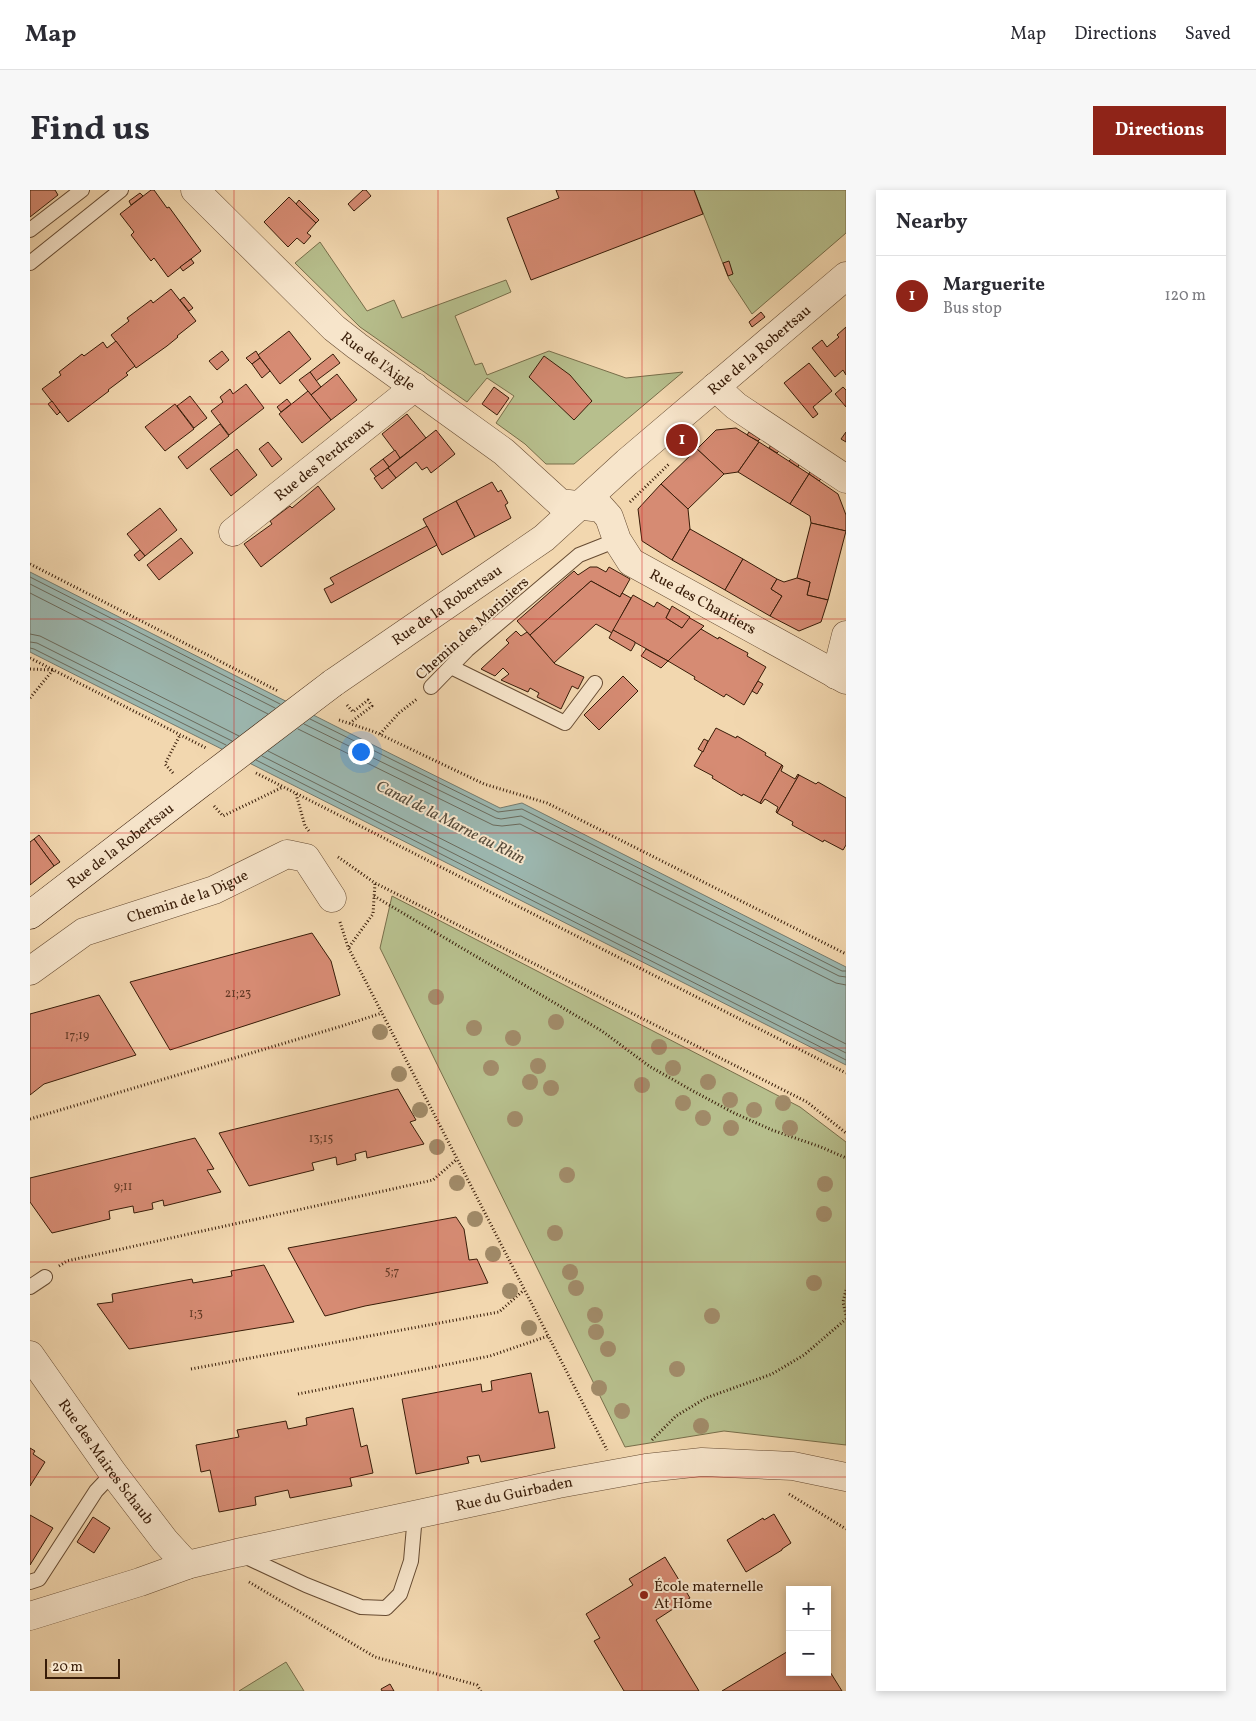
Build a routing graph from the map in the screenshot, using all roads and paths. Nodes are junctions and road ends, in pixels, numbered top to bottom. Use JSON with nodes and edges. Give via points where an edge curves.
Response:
{"nodes":[{"id":1,"x":82,"y":190,"type":"edge"},
{"id":2,"x":121,"y":190,"type":"edge"},
{"id":3,"x":195,"y":190,"type":"edge"},
{"id":4,"x":30,"y":230,"type":"edge"},
{"id":5,"x":30,"y":263,"type":"edge"},
{"id":6,"x":846,"y":276,"type":"edge"},
{"id":7,"x":415,"y":387,"type":"junction"},
{"id":8,"x":715,"y":387,"type":"junction"},
{"id":9,"x":673,"y":460,"type":"dead end"},
{"id":10,"x":846,"y":479,"type":"edge"},
{"id":11,"x":580,"y":505,"type":"junction"},
{"id":12,"x":629,"y":505,"type":"dead end"},
{"id":13,"x":233,"y":532,"type":"dead end"},
{"id":14,"x":617,"y":540,"type":"junction"},
{"id":15,"x":30,"y":564,"type":"edge"},
{"id":16,"x":846,"y":635,"type":"edge"},
{"id":17,"x":30,"y":658,"type":"edge"},
{"id":18,"x":451,"y":667,"type":"junction"},
{"id":19,"x":30,"y":669,"type":"edge"},
{"id":20,"x":53,"y":670,"type":"junction"},
{"id":21,"x":841,"y":678,"type":"edge"},
{"id":22,"x":595,"y":683,"type":"dead end"},
{"id":23,"x":431,"y":687,"type":"joint"},
{"id":24,"x":339,"y":693,"type":"junction"},
{"id":25,"x":285,"y":695,"type":"dead end"},
{"id":26,"x":30,"y":698,"type":"edge"},
{"id":27,"x":339,"y":720,"type":"dead end"},
{"id":28,"x":350,"y":724,"type":"junction"},
{"id":29,"x":180,"y":734,"type":"junction"},
{"id":30,"x":380,"y":734,"type":"junction"},
{"id":31,"x":175,"y":746,"type":"dead end"},
{"id":32,"x":208,"y":748,"type":"dead end"},
{"id":33,"x":283,"y":787,"type":"dead end"},
{"id":34,"x":296,"y":794,"type":"dead end"},
{"id":35,"x":214,"y":806,"type":"dead end"},
{"id":36,"x":374,"y":896,"type":"junction"},
{"id":37,"x":332,"y":898,"type":"dead end"},
{"id":38,"x":30,"y":915,"type":"edge"},
{"id":39,"x":846,"y":954,"type":"edge"},
{"id":40,"x":30,"y":971,"type":"edge"},
{"id":41,"x":382,"y":1012,"type":"junction"},
{"id":42,"x":846,"y":1073,"type":"edge"},
{"id":43,"x":30,"y":1119,"type":"edge"},
{"id":44,"x":846,"y":1133,"type":"edge"},
{"id":45,"x":846,"y":1158,"type":"edge"},
{"id":46,"x":457,"y":1159,"type":"junction"},
{"id":47,"x":45,"y":1276,"type":"joint"},
{"id":48,"x":30,"y":1287,"type":"edge"},
{"id":49,"x":524,"y":1290,"type":"junction"},
{"id":50,"x":846,"y":1290,"type":"edge"},
{"id":51,"x":846,"y":1317,"type":"edge"},
{"id":52,"x":548,"y":1336,"type":"junction"},
{"id":53,"x":30,"y":1355,"type":"edge"},
{"id":54,"x":191,"y":1370,"type":"dead end"},
{"id":55,"x":298,"y":1394,"type":"dead end"},
{"id":56,"x":793,"y":1466,"type":"junction"},
{"id":57,"x":646,"y":1468,"type":"junction"},
{"id":58,"x":619,"y":1472,"type":"junction"},
{"id":59,"x":113,"y":1473,"type":"junction"},
{"id":60,"x":846,"y":1476,"type":"edge"},
{"id":61,"x":415,"y":1515,"type":"junction"},
{"id":62,"x":846,"y":1529,"type":"edge"},
{"id":63,"x":237,"y":1553,"type":"junction"},
{"id":64,"x":187,"y":1565,"type":"junction"},
{"id":65,"x":244,"y":1580,"type":"dead end"},
{"id":66,"x":30,"y":1582,"type":"edge"},
{"id":67,"x":32,"y":1611,"type":"edge"},
{"id":68,"x":481,"y":1691,"type":"edge"}],
"edges":[{"from":1,"to":4,"type":"lane"},
{"from":2,"to":5,"type":"lane"},
{"from":3,"to":7,"type":"street","name":"Rue de l'Aigle","via":[[334,328]]},
{"from":6,"to":8,"type":"street","name":"Rue de la Robertsau"},
{"from":7,"to":11,"type":"street","name":"Rue de l'Aigle","via":[[504,452],[560,503]]},
{"from":7,"to":13,"type":"street","name":"Rue des Perdreaux"},
{"from":8,"to":10,"type":"street","via":[[736,406]]},
{"from":8,"to":11,"type":"street","name":"Rue de la Robertsau"},
{"from":9,"to":12,"type":"path"},
{"from":11,"to":14,"type":"street","name":"Rue des Chantiers","via":[[601,508],[609,517]]},
{"from":11,"to":24,"type":"street","name":"Rue de la Robertsau","via":[[544,538]]},
{"from":14,"to":18,"type":"lane","name":"Chemin des Mariniers","via":[[579,555],[466,650]]},
{"from":14,"to":21,"type":"street","name":"Rue des Chantiers","via":[[631,562]]},
{"from":15,"to":25,"type":"path"},
{"from":16,"to":21,"type":"street"},
{"from":17,"to":20,"type":"path"},
{"from":18,"to":22,"type":"lane","via":[[566,722]]},
{"from":18,"to":23,"type":"lane","name":"Chemin des Mariniers"},
{"from":19,"to":20,"type":"path"},
{"from":20,"to":26,"type":"path"},
{"from":20,"to":29,"type":"path"},
{"from":23,"to":30,"type":"path","name":"Chemin des Mariniers"},
{"from":24,"to":28,"type":"path","via":[[353,712],[368,700],[372,706]]},
{"from":24,"to":38,"type":"street","name":"Rue de la Robertsau","bridge":true,"via":[[204,781]]},
{"from":27,"to":28,"type":"path"},
{"from":28,"to":30,"type":"path"},
{"from":29,"to":31,"type":"path"},
{"from":29,"to":32,"type":"path"},
{"from":30,"to":39,"type":"path","via":[[484,784],[547,804]]},
{"from":33,"to":35,"type":"path","via":[[223,816]]},
{"from":34,"to":42,"type":"path"},
{"from":36,"to":41,"type":"path","via":[[373,914],[348,947]]},
{"from":36,"to":44,"type":"path","via":[[375,883],[807,1102]]},
{"from":36,"to":45,"type":"path","via":[[602,1031],[649,1066],[693,1091],[772,1130]]},
{"from":37,"to":40,"type":"street","name":"Chemin de la Digue","via":[[306,858],[287,854],[214,890],[84,932]]},
{"from":41,"to":43,"type":"path"},
{"from":41,"to":46,"type":"path"},
{"from":46,"to":47,"type":"path","via":[[433,1180],[66,1261]]},
{"from":46,"to":49,"type":"path"},
{"from":47,"to":48,"type":"lane"},
{"from":49,"to":52,"type":"path"},
{"from":49,"to":54,"type":"path","via":[[499,1312]]},
{"from":50,"to":51,"type":"path","via":[[843,1302]]},
{"from":51,"to":57,"type":"path","via":[[804,1355],[772,1374],[706,1398],[676,1416],[646,1447]]},
{"from":52,"to":55,"type":"path","via":[[490,1356]]},
{"from":52,"to":58,"type":"path"},
{"from":53,"to":59,"type":"street","name":"Rue des Maires Schaub"},
{"from":56,"to":57,"type":"street","name":"Rue du Guirbaden","via":[[702,1462]]},
{"from":56,"to":60,"type":"street","name":"Rue du Guirbaden"},
{"from":56,"to":62,"type":"path","via":[[788,1493]]},
{"from":57,"to":58,"type":"street","name":"Rue du Guirbaden"},
{"from":58,"to":61,"type":"street","name":"Rue du Guirbaden"},
{"from":59,"to":64,"type":"street","name":"Rue des Maires Schaub","via":[[164,1541]]},
{"from":59,"to":66,"type":"lane","via":[[96,1490],[39,1579]]},
{"from":61,"to":63,"type":"street","name":"Rue du Guirbaden"},
{"from":61,"to":63,"type":"lane","via":[[411,1561],[400,1594],[386,1608],[361,1608]]},
{"from":63,"to":64,"type":"street","name":"Rue du Guirbaden"},
{"from":64,"to":67,"type":"street","name":"Rue du Guirbaden","via":[[140,1582]]},
{"from":65,"to":68,"type":"path","via":[[375,1657],[477,1685]]}]}
